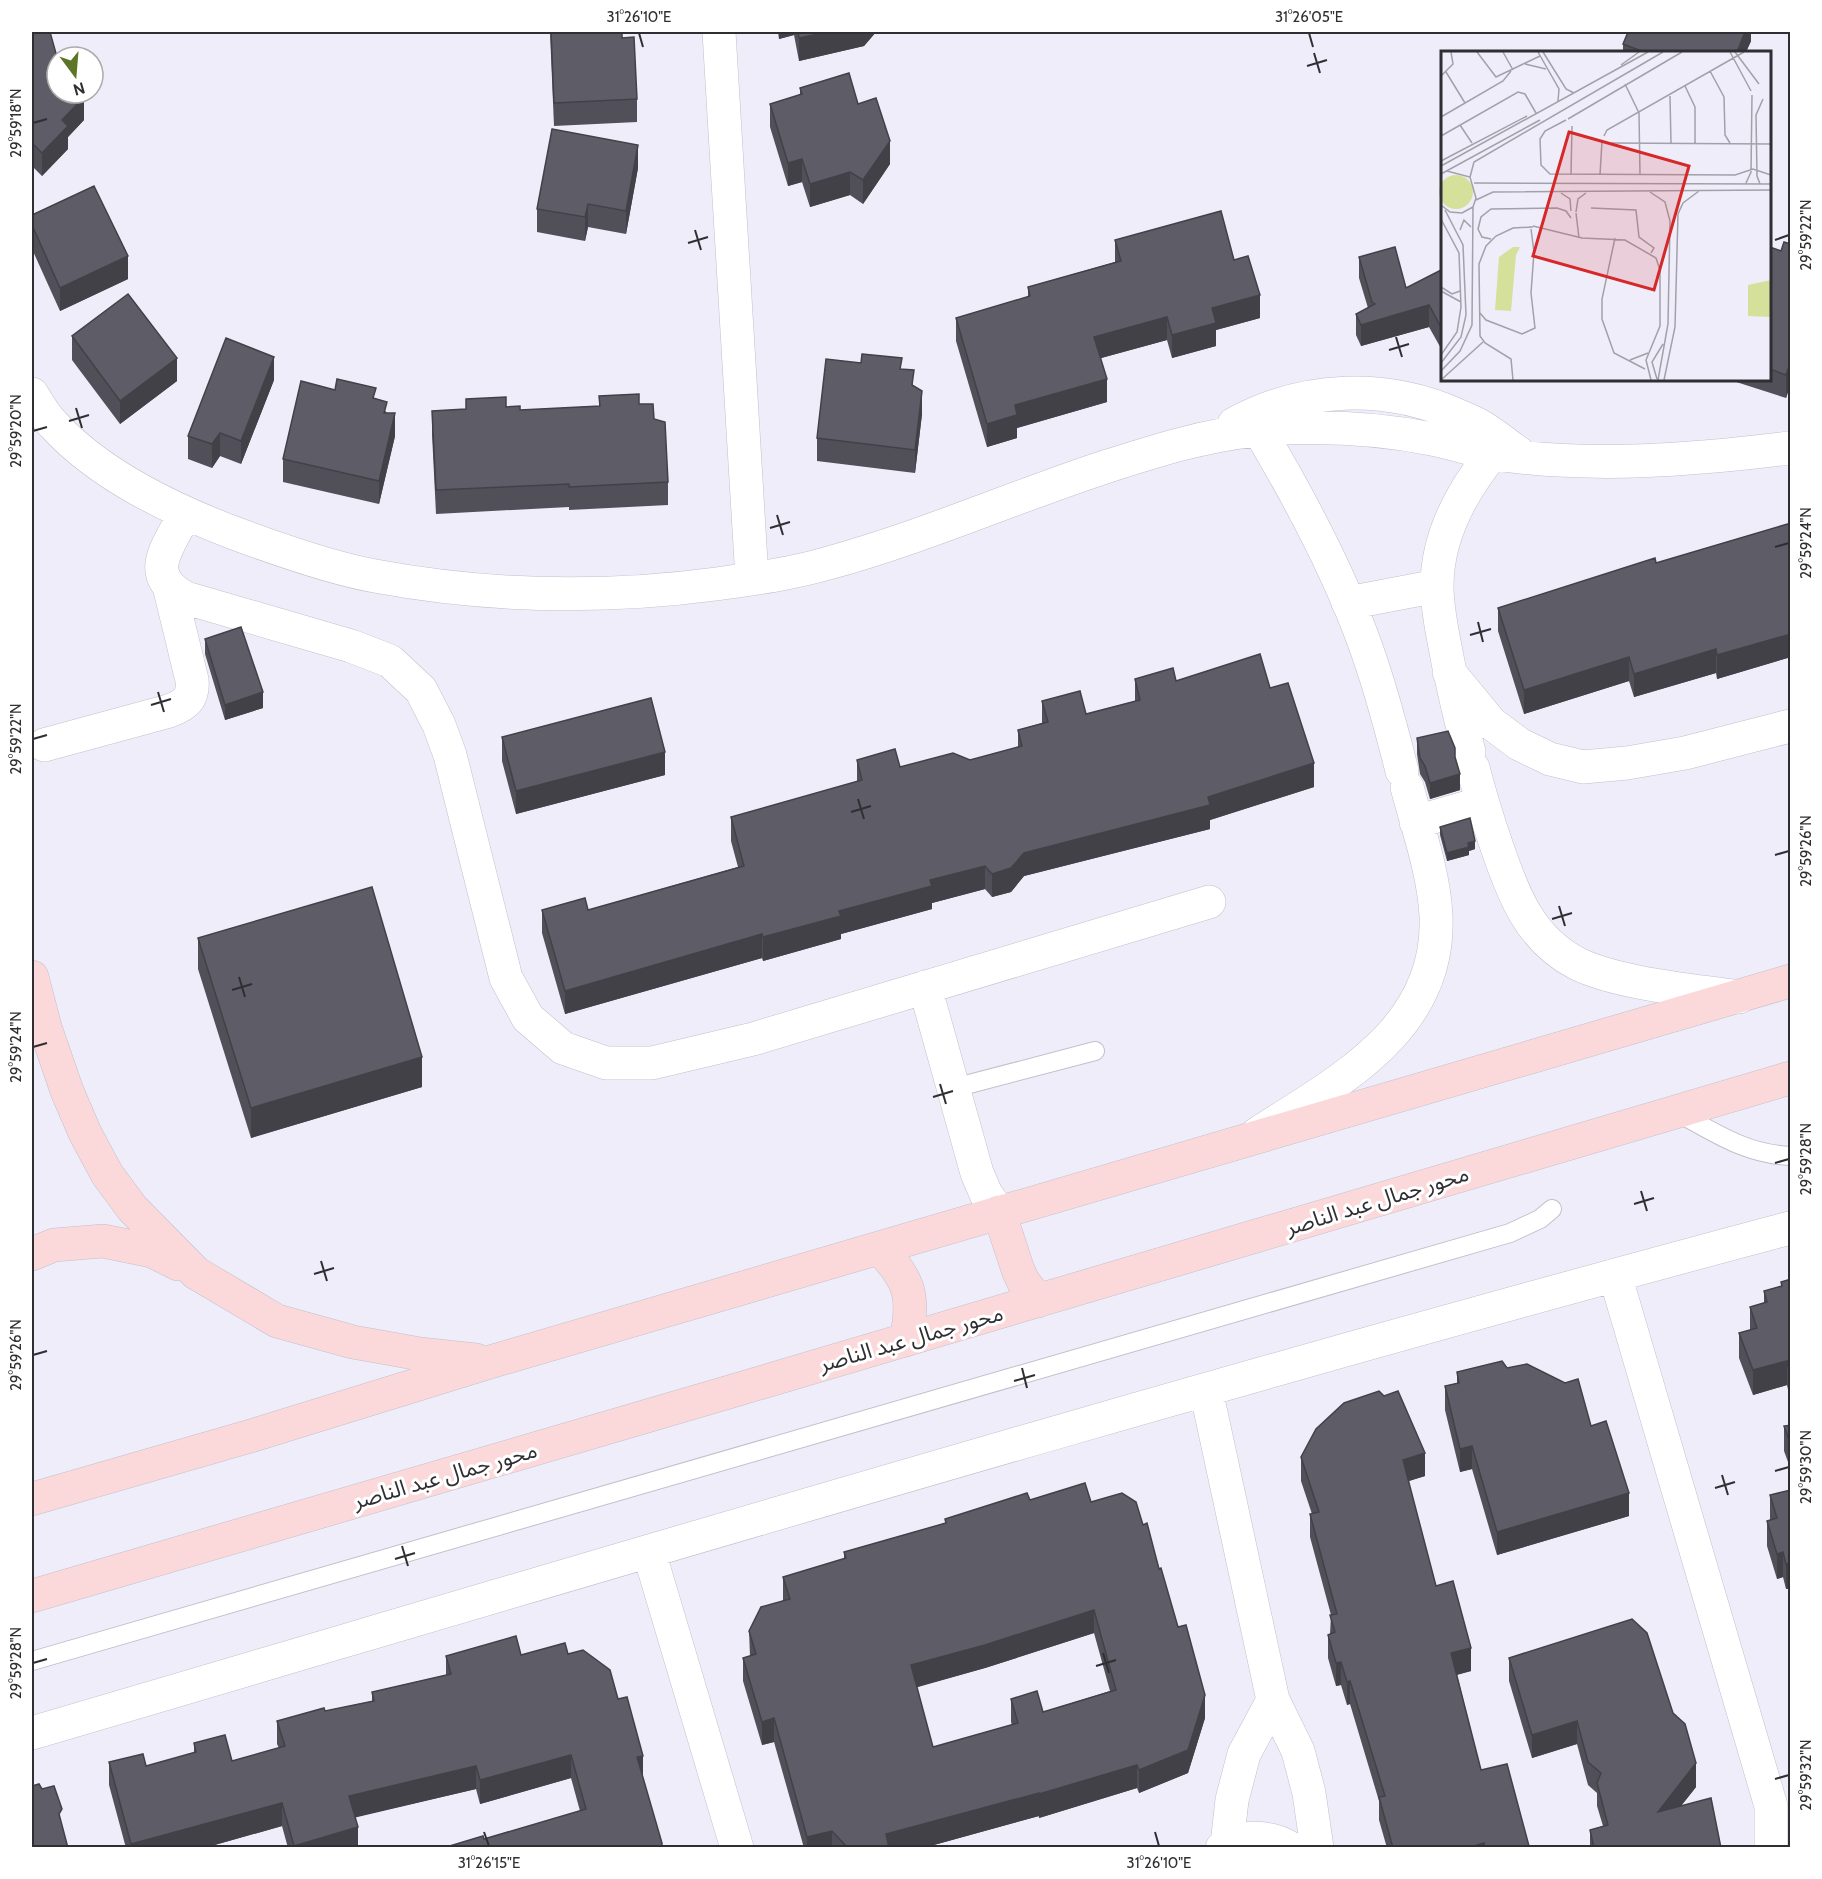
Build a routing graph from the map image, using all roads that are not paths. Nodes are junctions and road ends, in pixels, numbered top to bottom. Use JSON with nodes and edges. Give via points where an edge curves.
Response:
{"nodes":[{"id":1,"x":719,"y":32,"type":"edge"},
{"id":2,"x":32,"y":394,"type":"edge"},
{"id":3,"x":1259,"y":430,"type":"junction"},
{"id":4,"x":1213,"y":435,"type":"junction"},
{"id":5,"x":1791,"y":448,"type":"edge"},
{"id":6,"x":1508,"y":455,"type":"junction"},
{"id":7,"x":184,"y":515,"type":"junction"},
{"id":8,"x":752,"y":579,"type":"junction"},
{"id":9,"x":1437,"y":586,"type":"junction"},
{"id":10,"x":170,"y":590,"type":"junction"},
{"id":11,"x":1348,"y":603,"type":"junction"},
{"id":12,"x":1449,"y":672,"type":"junction"},
{"id":13,"x":1791,"y":726,"type":"edge"},
{"id":14,"x":44,"y":745,"type":"dead end"},
{"id":15,"x":1482,"y":803,"type":"junction"},
{"id":16,"x":1416,"y":822,"type":"junction"},
{"id":17,"x":1209,"y":902,"type":"dead end"},
{"id":18,"x":32,"y":977,"type":"edge"},
{"id":19,"x":1791,"y":981,"type":"edge"},
{"id":20,"x":926,"y":987,"type":"junction"},
{"id":21,"x":1739,"y":997,"type":"junction"},
{"id":22,"x":1095,"y":1051,"type":"dead end"},
{"id":23,"x":1791,"y":1078,"type":"edge"},
{"id":24,"x":954,"y":1088,"type":"junction"},
{"id":25,"x":1675,"y":1111,"type":"junction"},
{"id":26,"x":1250,"y":1138,"type":"junction"},
{"id":27,"x":1791,"y":1156,"type":"edge"},
{"id":28,"x":1552,"y":1209,"type":"dead end"},
{"id":29,"x":999,"y":1212,"type":"junction"},
{"id":30,"x":1791,"y":1228,"type":"edge"},
{"id":31,"x":879,"y":1248,"type":"junction"},
{"id":32,"x":32,"y":1254,"type":"edge"},
{"id":33,"x":196,"y":1274,"type":"junction"},
{"id":34,"x":1615,"y":1275,"type":"junction"},
{"id":35,"x":1038,"y":1301,"type":"junction"},
{"id":36,"x":906,"y":1340,"type":"junction"},
{"id":37,"x":490,"y":1362,"type":"junction"},
{"id":38,"x":1206,"y":1390,"type":"junction"},
{"id":39,"x":32,"y":1499,"type":"edge"},
{"id":40,"x":649,"y":1552,"type":"junction"},
{"id":41,"x":32,"y":1596,"type":"edge"},
{"id":42,"x":32,"y":1661,"type":"edge"},
{"id":43,"x":1273,"y":1700,"type":"junction"},
{"id":44,"x":32,"y":1732,"type":"edge"},
{"id":45,"x":1781,"y":1817,"type":"edge"},
{"id":46,"x":1224,"y":1846,"type":"edge"},
{"id":47,"x":736,"y":1848,"type":"edge"},
{"id":48,"x":1290,"y":1848,"type":"edge"},
{"id":49,"x":1317,"y":1848,"type":"edge"},
{"id":50,"x":1771,"y":1848,"type":"edge"}],
"edges":[{"from":1,"to":8,"type":"street"},
{"from":2,"to":7,"type":"street","via":[[52,424],[99,465]]},
{"from":3,"to":4,"type":"street"},
{"from":3,"to":6,"type":"street","via":[[1318,427],[1377,431]]},
{"from":3,"to":11,"type":"street","via":[[1307,514]]},
{"from":4,"to":6,"type":"street","via":[[1250,415],[1289,401],[1332,393],[1382,394],[1433,405],[1481,426]]},
{"from":4,"to":8,"type":"street","via":[[1057,483],[901,542],[819,566]]},
{"from":5,"to":6,"type":"street","via":[[1733,455],[1587,462]]},
{"from":6,"to":9,"type":"street","via":[[1473,480],[1453,516]]},
{"from":7,"to":8,"type":"street","via":[[273,548],[370,576],[446,587],[600,594]]},
{"from":7,"to":10,"type":"street","via":[[161,564],[162,578]]},
{"from":9,"to":11,"type":"street"},
{"from":9,"to":12,"type":"street"},
{"from":10,"to":14,"type":"street","via":[[192,680],[191,697],[169,711]]},
{"from":10,"to":20,"type":"street","via":[[390,661],[421,690],[450,755],[506,978],[528,1018],[563,1048],[606,1063],[652,1063],[753,1039]]},
{"from":11,"to":16,"type":"street","via":[[1375,672]]},
{"from":12,"to":13,"type":"street","via":[[1491,723],[1519,744],[1550,759],[1583,767],[1685,753]]},
{"from":12,"to":15,"type":"street"},
{"from":15,"to":16,"type":"street"},
{"from":15,"to":21,"type":"street","via":[[1523,913],[1557,950],[1578,964],[1601,972]]},
{"from":16,"to":26,"type":"street","via":[[1436,916],[1434,954],[1424,987],[1400,1026],[1378,1051]]},
{"from":17,"to":20,"type":"street"},
{"from":18,"to":33,"type":"main road","via":[[67,1091],[107,1174],[132,1208]]},
{"from":19,"to":21,"type":"main road"},
{"from":20,"to":24,"type":"street"},
{"from":21,"to":26,"type":"main road"},
{"from":22,"to":24,"type":"lane"},
{"from":23,"to":25,"type":"main road","name":"محور جمال عبد الناصر"},
{"from":24,"to":29,"type":"street","via":[[977,1173]]},
{"from":25,"to":27,"type":"lane","via":[[1732,1143],[1772,1155]]},
{"from":25,"to":35,"type":"main road","name":"محور جمال عبد الناصر"},
{"from":26,"to":29,"type":"main road"},
{"from":28,"to":42,"type":"lane","via":[[1510,1233]]},
{"from":29,"to":31,"type":"main road"},
{"from":29,"to":35,"type":"main road","via":[[1018,1270]]},
{"from":30,"to":34,"type":"street"},
{"from":31,"to":36,"type":"main road","via":[[897,1266],[908,1289],[911,1315]]},
{"from":31,"to":37,"type":"main road"},
{"from":32,"to":33,"type":"main road","via":[[54,1245],[103,1241],[152,1251]]},
{"from":33,"to":37,"type":"main road","via":[[277,1321],[353,1342]]},
{"from":34,"to":38,"type":"street"},
{"from":34,"to":45,"type":"street"},
{"from":35,"to":36,"type":"main road","name":"محور جمال عبد الناصر"},
{"from":36,"to":41,"type":"main road","name":"محور جمال عبد الناصر"},
{"from":37,"to":39,"type":"main road"},
{"from":38,"to":40,"type":"street"},
{"from":38,"to":43,"type":"street"},
{"from":40,"to":44,"type":"street"},
{"from":40,"to":47,"type":"street"},
{"from":43,"to":46,"type":"street","via":[[1244,1754]]},
{"from":43,"to":49,"type":"street","via":[[1298,1750]]},
{"from":45,"to":50,"type":"street"},
{"from":46,"to":48,"type":"street","via":[[1254,1838],[1281,1842]]}]}
